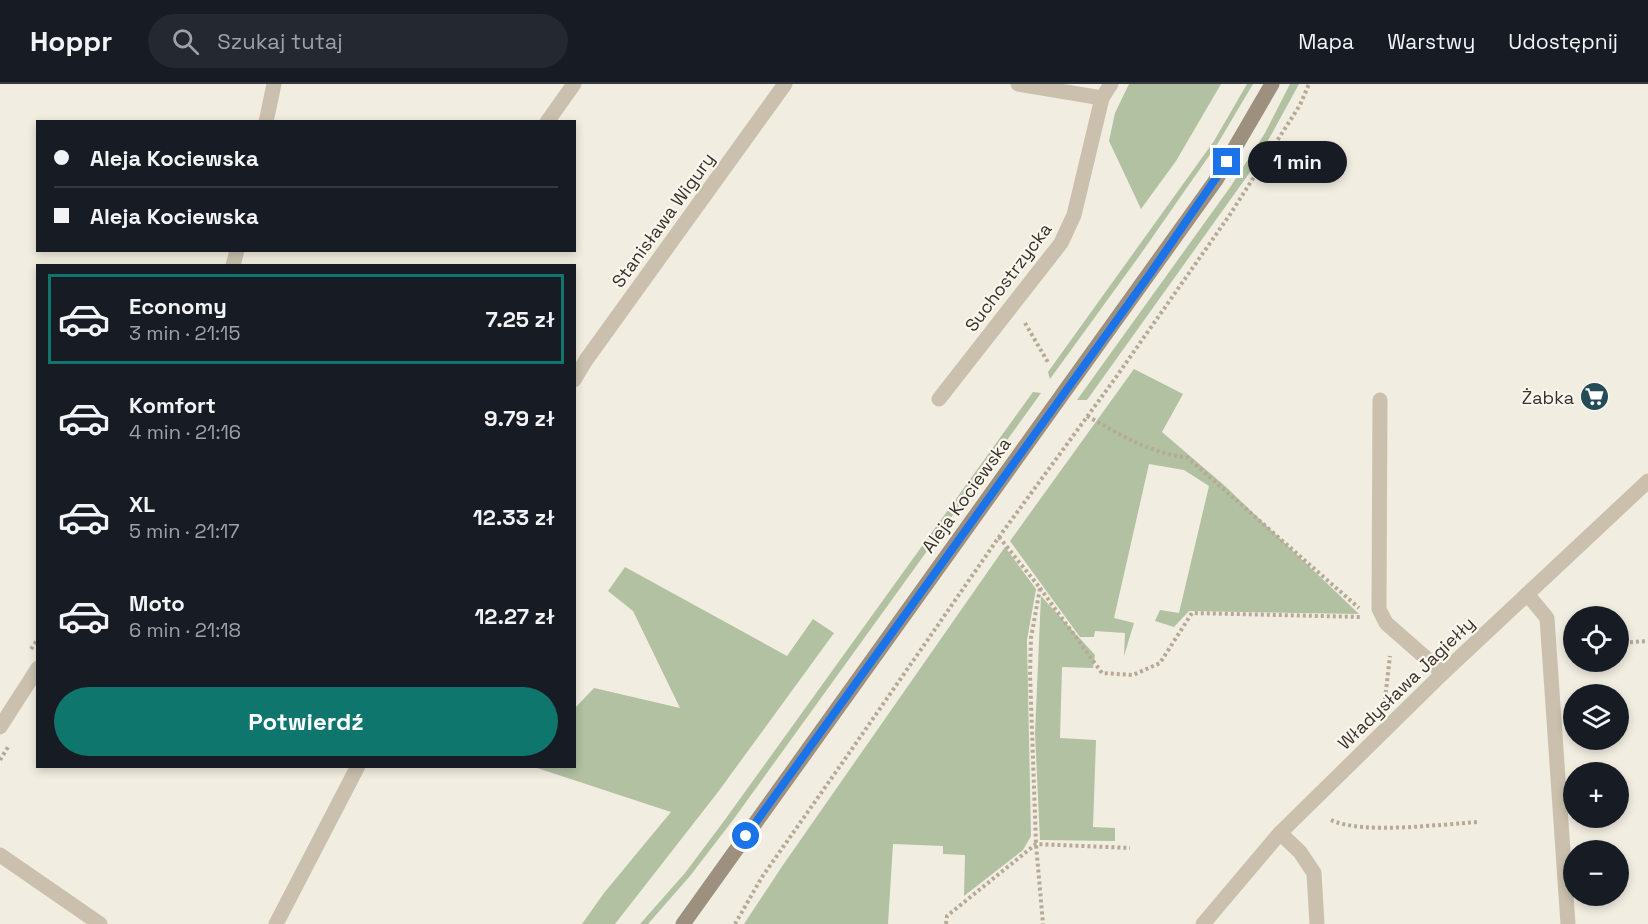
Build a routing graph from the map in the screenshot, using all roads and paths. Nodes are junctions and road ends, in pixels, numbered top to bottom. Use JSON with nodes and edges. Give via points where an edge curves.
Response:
{"nodes":[{"id":1,"x":274,"y":84,"type":"edge"},
{"id":2,"x":574,"y":84,"type":"edge"},
{"id":3,"x":785,"y":84,"type":"edge"},
{"id":4,"x":1018,"y":84,"type":"edge"},
{"id":5,"x":1111,"y":84,"type":"edge"},
{"id":6,"x":1272,"y":84,"type":"edge"},
{"id":7,"x":1309,"y":84,"type":"edge"},
{"id":8,"x":1102,"y":98,"type":"junction"},
{"id":9,"x":266,"y":120,"type":"edge"},
{"id":10,"x":548,"y":120,"type":"edge"},
{"id":11,"x":1014,"y":302,"type":"junction"},
{"id":12,"x":1048,"y":364,"type":"dead end"},
{"id":13,"x":576,"y":377,"type":"edge"},
{"id":14,"x":939,"y":399,"type":"dead end"},
{"id":15,"x":1380,"y":400,"type":"dead end"},
{"id":16,"x":1087,"y":416,"type":"junction"},
{"id":17,"x":1648,"y":481,"type":"edge"},
{"id":18,"x":999,"y":537,"type":"junction"},
{"id":19,"x":1040,"y":588,"type":"junction"},
{"id":20,"x":1527,"y":594,"type":"junction"},
{"id":21,"x":1648,"y":641,"type":"edge"},
{"id":22,"x":1629,"y":642,"type":"edge"},
{"id":23,"x":1392,"y":645,"type":"dead end"},
{"id":24,"x":36,"y":671,"type":"edge"},
{"id":25,"x":1443,"y":673,"type":"junction"},
{"id":26,"x":1384,"y":703,"type":"dead end"},
{"id":27,"x":0,"y":727,"type":"edge"},
{"id":28,"x":357,"y":768,"type":"edge"},
{"id":29,"x":1331,"y":820,"type":"dead end"},
{"id":30,"x":1478,"y":822,"type":"dead end"},
{"id":31,"x":1280,"y":833,"type":"junction"},
{"id":32,"x":1036,"y":844,"type":"junction"},
{"id":33,"x":1130,"y":848,"type":"dead end"},
{"id":34,"x":0,"y":855,"type":"edge"},
{"id":35,"x":100,"y":924,"type":"edge"},
{"id":36,"x":276,"y":924,"type":"edge"},
{"id":37,"x":683,"y":924,"type":"edge"},
{"id":38,"x":735,"y":924,"type":"edge"},
{"id":39,"x":946,"y":924,"type":"edge"},
{"id":40,"x":1043,"y":924,"type":"edge"},
{"id":41,"x":1203,"y":924,"type":"edge"},
{"id":42,"x":1317,"y":924,"type":"edge"},
{"id":43,"x":1568,"y":924,"type":"edge"}],
"edges":[{"from":1,"to":9,"type":"street"},
{"from":2,"to":10,"type":"street"},
{"from":3,"to":13,"type":"street","name":"Stanisława Wigury"},
{"from":4,"to":8,"type":"street"},
{"from":5,"to":8,"type":"street","name":"Suchostrzycka"},
{"from":6,"to":37,"type":"street","name":"Aleja Kociewska","via":[[1216,180]]},
{"from":7,"to":16,"type":"path","via":[[1300,105],[1229,216]]},
{"from":8,"to":11,"type":"street","name":"Suchostrzycka","via":[[1068,230]]},
{"from":11,"to":12,"type":"path"},
{"from":11,"to":14,"type":"street","name":"Suchostrzycka"},
{"from":15,"to":25,"type":"street","via":[[1379,609],[1386,623]]},
{"from":16,"to":18,"type":"path"},
{"from":16,"to":19,"type":"path","via":[[1137,444],[1188,458],[1369,617],[1191,613],[1160,663],[1133,675],[1102,673]]},
{"from":17,"to":20,"type":"street","name":"Władysława Jagiełły"},
{"from":18,"to":19,"type":"path"},
{"from":18,"to":38,"type":"path","via":[[762,877]]},
{"from":19,"to":32,"type":"path","via":[[1031,638],[1030,674]]},
{"from":20,"to":25,"type":"street","name":"Władysława Jagiełły"},
{"from":20,"to":43,"type":"street","via":[[1547,618]]},
{"from":21,"to":22,"type":"path"},
{"from":23,"to":26,"type":"path"},
{"from":24,"to":27,"type":"street"},
{"from":25,"to":31,"type":"street","name":"Władysława Jagiełły"},
{"from":28,"to":36,"type":"street"},
{"from":29,"to":30,"type":"path","via":[[1342,826],[1393,827]]},
{"from":31,"to":41,"type":"street","name":"Władysława Jagiełły"},
{"from":31,"to":42,"type":"street","via":[[1314,873]]},
{"from":32,"to":33,"type":"path"},
{"from":32,"to":39,"type":"path","via":[[946,916]]},
{"from":32,"to":40,"type":"path"},
{"from":34,"to":35,"type":"street"}]}
